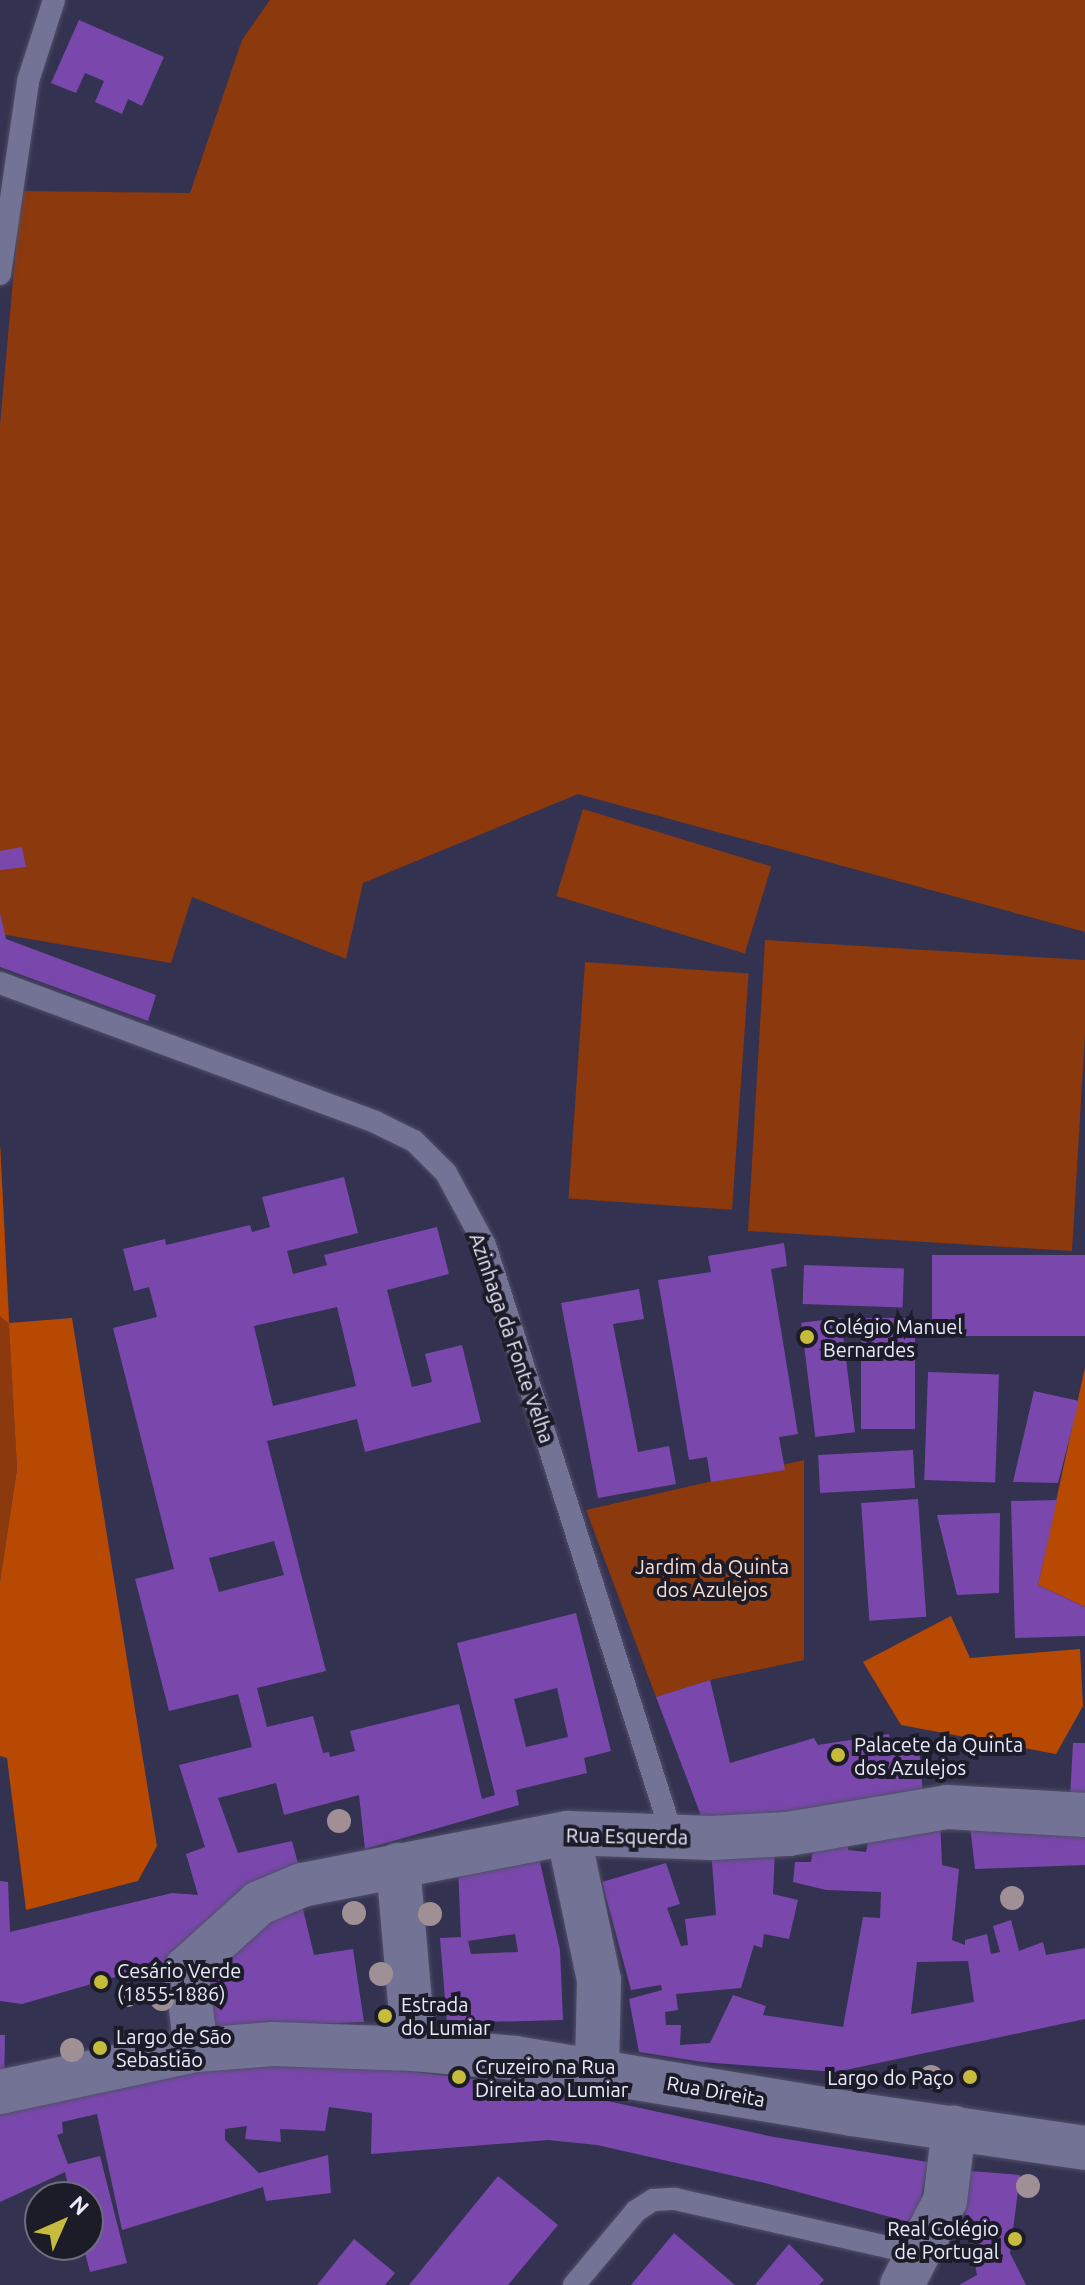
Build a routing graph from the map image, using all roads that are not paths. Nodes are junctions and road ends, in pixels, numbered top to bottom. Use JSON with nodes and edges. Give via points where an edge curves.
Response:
{"nodes":[{"id":1,"x":54,"y":0,"type":"edge"},
{"id":2,"x":0,"y":274,"type":"edge"},
{"id":3,"x":0,"y":983,"type":"edge"},
{"id":4,"x":1085,"y":1815,"type":"edge"},
{"id":5,"x":568,"y":1833,"type":"junction"},
{"id":6,"x":672,"y":1835,"type":"junction"},
{"id":7,"x":398,"y":1865,"type":"junction"},
{"id":8,"x":414,"y":2049,"type":"junction"},
{"id":9,"x":196,"y":2050,"type":"junction"},
{"id":10,"x":597,"y":2071,"type":"junction"},
{"id":11,"x":0,"y":2092,"type":"edge"},
{"id":12,"x":954,"y":2128,"type":"junction"},
{"id":13,"x":1085,"y":2148,"type":"edge"},
{"id":14,"x":911,"y":2270,"type":"edge"},
{"id":15,"x":574,"y":2285,"type":"edge"}],
"edges":[{"from":1,"to":2,"type":"lane","via":[[28,81]]},
{"from":3,"to":6,"type":"lane","name":"Azinhaga da Fonte Velha","via":[[375,1122],[414,1141],[446,1173],[485,1245]]},
{"from":4,"to":6,"type":"street","name":"Rua Esquerda","via":[[947,1807],[788,1834]]},
{"from":5,"to":6,"type":"street","name":"Rua Esquerda"},
{"from":5,"to":7,"type":"street","name":"Rua Esquerda"},
{"from":5,"to":10,"type":"street","via":[[599,1980]]},
{"from":7,"to":8,"type":"street"},
{"from":7,"to":9,"type":"street","name":"Rua Esquerda","via":[[302,1885],[259,1903],[219,1936],[186,1969]]},
{"from":8,"to":9,"type":"street","name":"Rua Direita","via":[[273,2044]]},
{"from":8,"to":10,"type":"street","name":"Rua Direita"},
{"from":9,"to":11,"type":"street","name":"Rua Direita"},
{"from":10,"to":12,"type":"street","name":"Rua Direita"},
{"from":12,"to":13,"type":"street","name":"Rua Direita"},
{"from":12,"to":14,"type":"street","via":[[945,2201]]},
{"from":14,"to":15,"type":"lane","via":[[675,2199],[653,2200],[636,2211]]}]}
